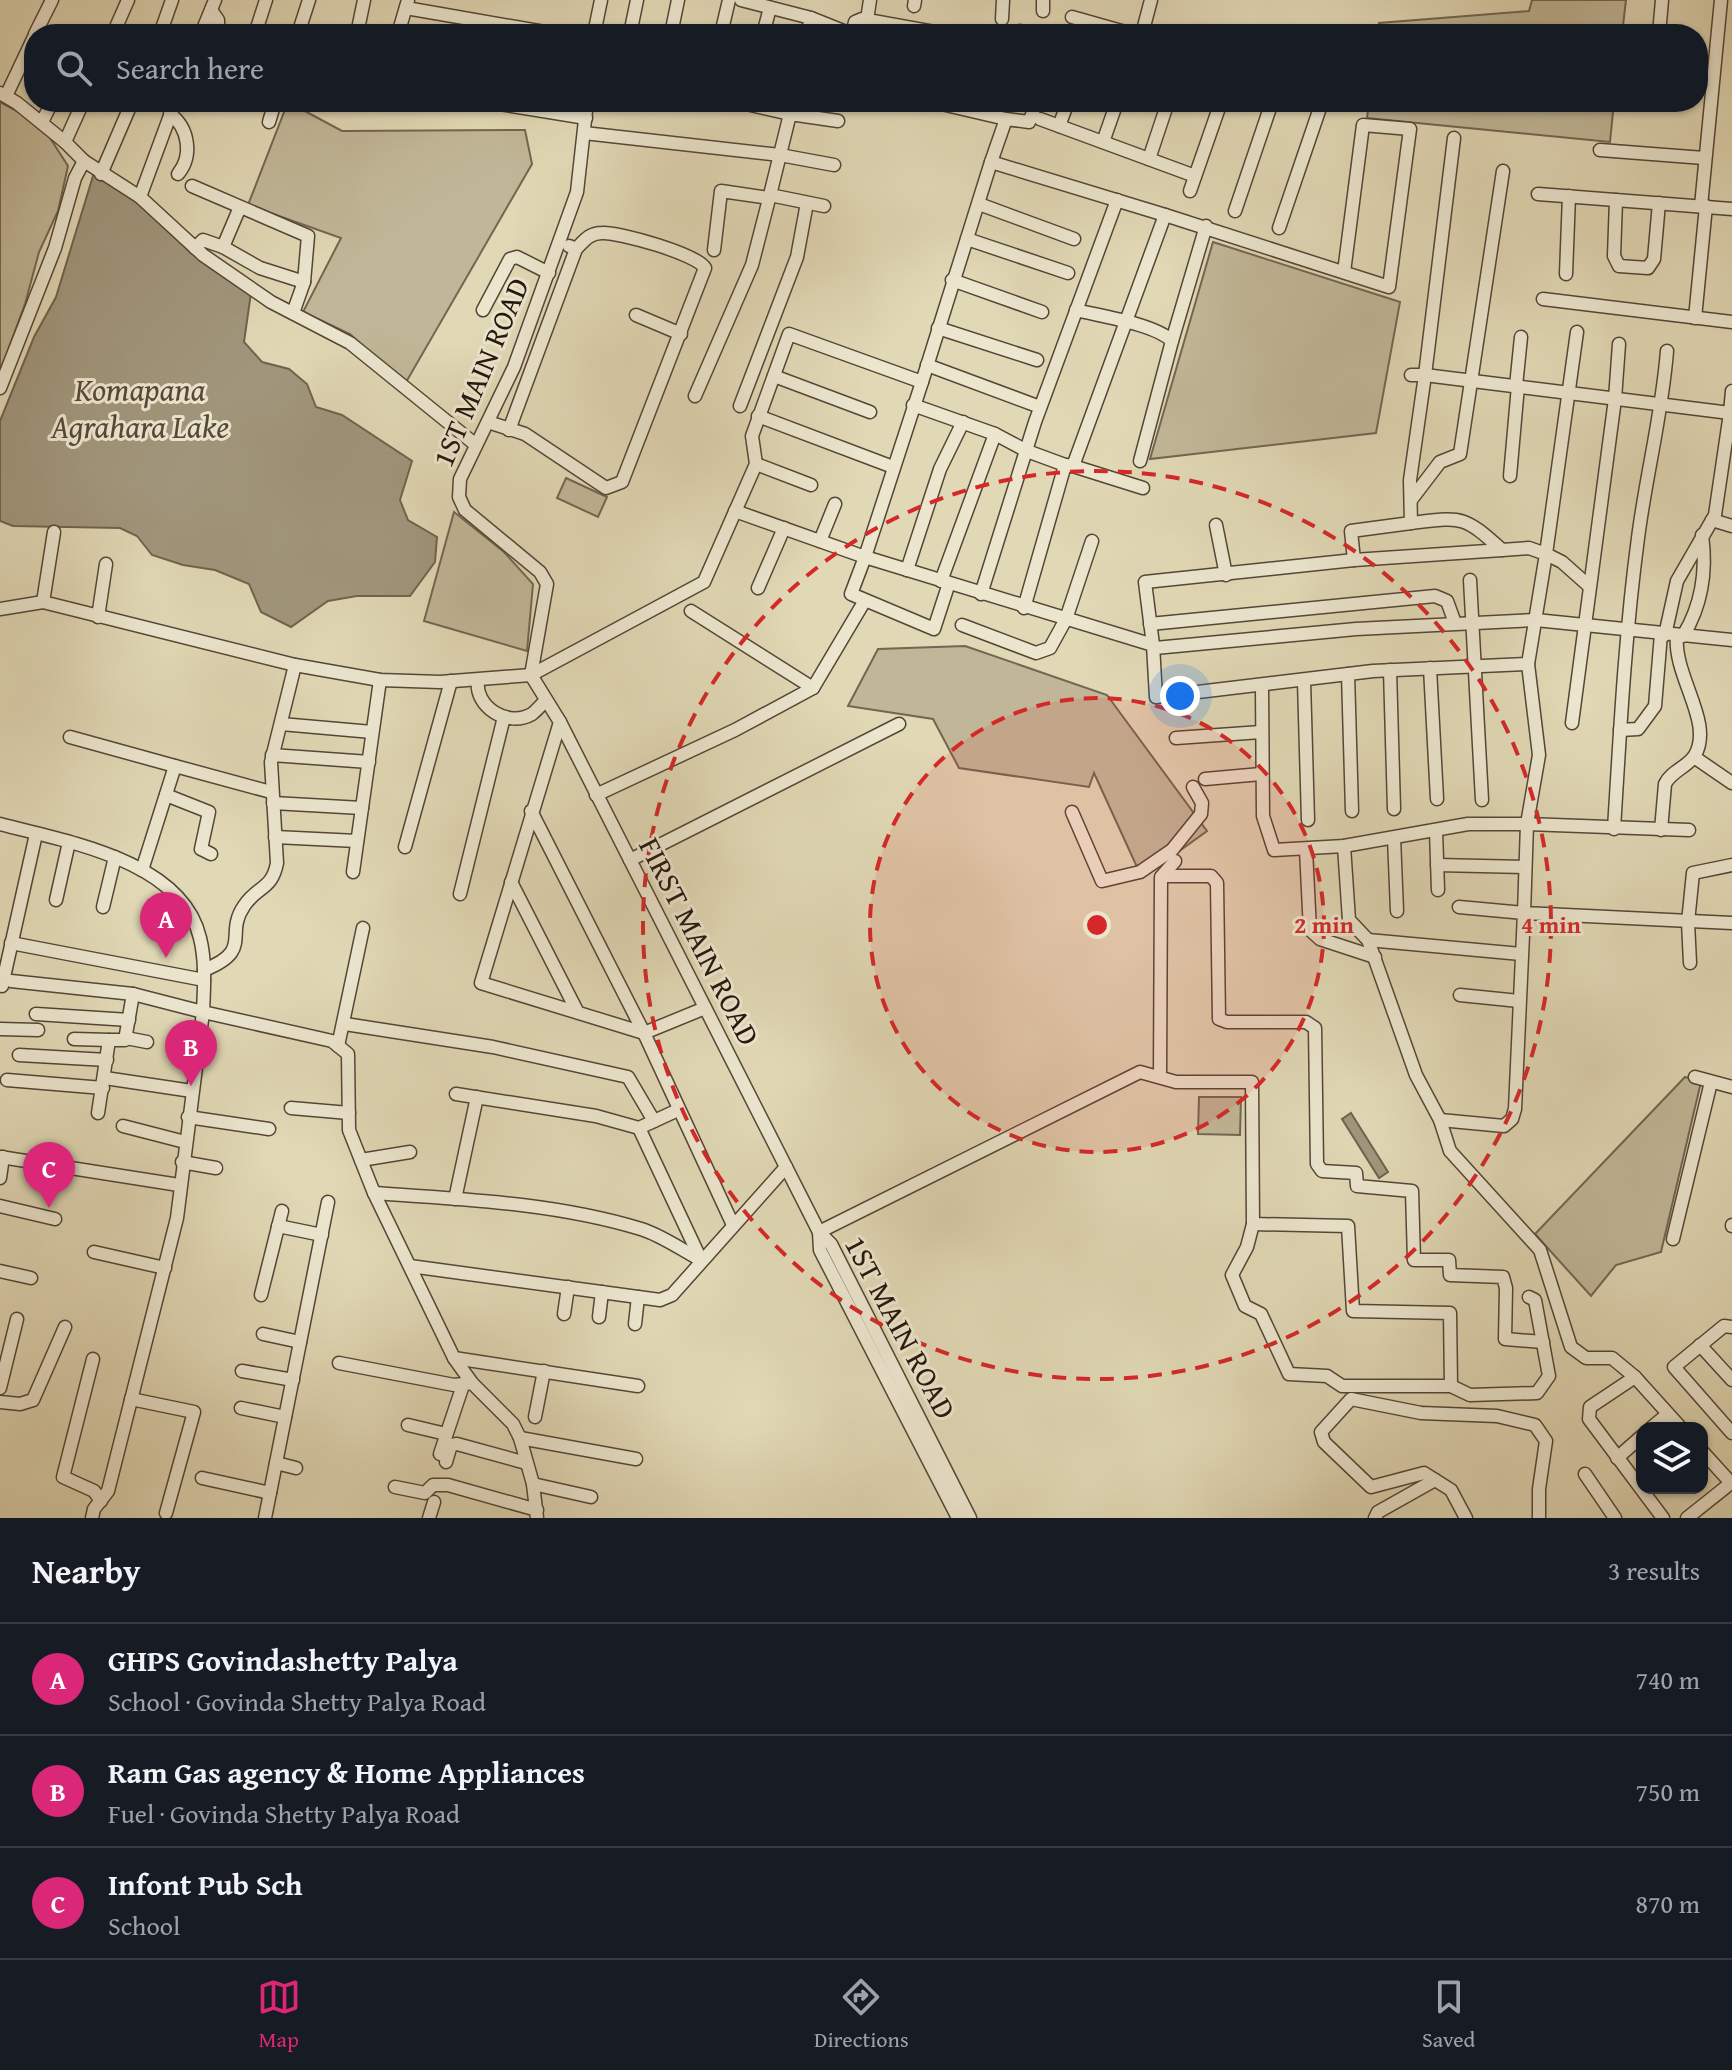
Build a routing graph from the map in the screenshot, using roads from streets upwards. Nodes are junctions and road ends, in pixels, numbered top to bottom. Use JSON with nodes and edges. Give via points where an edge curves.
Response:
{"nodes":[{"id":1,"x":52,"y":0,"type":"edge"},
{"id":2,"x":128,"y":0,"type":"edge"},
{"id":3,"x":172,"y":0,"type":"edge"},
{"id":4,"x":266,"y":0,"type":"edge"},
{"id":5,"x":309,"y":0,"type":"edge"},
{"id":6,"x":364,"y":0,"type":"edge"},
{"id":7,"x":601,"y":0,"type":"edge"},
{"id":8,"x":637,"y":0,"type":"edge"},
{"id":9,"x":678,"y":0,"type":"edge"},
{"id":10,"x":729,"y":0,"type":"edge"},
{"id":11,"x":741,"y":0,"type":"edge"},
{"id":12,"x":870,"y":0,"type":"edge"},
{"id":13,"x":1003,"y":0,"type":"edge"},
{"id":14,"x":1151,"y":0,"type":"edge"},
{"id":15,"x":1662,"y":0,"type":"edge"},
{"id":16,"x":1721,"y":0,"type":"edge"},
{"id":17,"x":407,"y":4,"type":"edge"},
{"id":18,"x":213,"y":5,"type":"edge"},
{"id":19,"x":770,"y":8,"type":"junction"},
{"id":20,"x":1072,"y":17,"type":"dead end"},
{"id":21,"x":811,"y":18,"type":"junction"},
{"id":22,"x":1002,"y":19,"type":"dead end"},
{"id":23,"x":867,"y":20,"type":"junction"},
{"id":24,"x":41,"y":24,"type":"edge"},
{"id":25,"x":120,"y":24,"type":"edge"},
{"id":26,"x":164,"y":24,"type":"edge"},
{"id":27,"x":205,"y":24,"type":"edge"},
{"id":28,"x":258,"y":24,"type":"edge"},
{"id":29,"x":301,"y":24,"type":"edge"},
{"id":30,"x":359,"y":24,"type":"edge"},
{"id":31,"x":401,"y":24,"type":"edge"},
{"id":32,"x":506,"y":24,"type":"edge"},
{"id":33,"x":596,"y":24,"type":"edge"},
{"id":34,"x":632,"y":24,"type":"edge"},
{"id":35,"x":673,"y":24,"type":"edge"},
{"id":36,"x":723,"y":24,"type":"edge"},
{"id":37,"x":766,"y":24,"type":"edge"},
{"id":38,"x":810,"y":24,"type":"edge"},
{"id":39,"x":826,"y":24,"type":"edge"},
{"id":40,"x":855,"y":24,"type":"edge"},
{"id":41,"x":889,"y":24,"type":"edge"},
{"id":42,"x":1085,"y":24,"type":"edge"},
{"id":43,"x":1145,"y":24,"type":"edge"},
{"id":44,"x":1660,"y":24,"type":"edge"},
{"id":45,"x":24,"y":56,"type":"edge"},
{"id":46,"x":3,"y":94,"type":"edge"},
{"id":47,"x":24,"y":109,"type":"edge"},
{"id":48,"x":28,"y":112,"type":"edge"},
{"id":49,"x":47,"y":112,"type":"edge"},
{"id":50,"x":78,"y":112,"type":"edge"},
{"id":51,"x":128,"y":112,"type":"edge"},
{"id":52,"x":171,"y":112,"type":"edge"},
{"id":53,"x":174,"y":112,"type":"edge"},
{"id":54,"x":272,"y":112,"type":"edge"},
{"id":55,"x":549,"y":112,"type":"edge"},
{"id":56,"x":586,"y":112,"type":"edge"},
{"id":57,"x":790,"y":112,"type":"edge"},
{"id":58,"x":805,"y":112,"type":"edge"},
{"id":59,"x":980,"y":112,"type":"edge"},
{"id":60,"x":1003,"y":112,"type":"edge"},
{"id":61,"x":1033,"y":112,"type":"edge"},
{"id":62,"x":1064,"y":112,"type":"edge"},
{"id":63,"x":1114,"y":112,"type":"edge"},
{"id":64,"x":1165,"y":112,"type":"edge"},
{"id":65,"x":1217,"y":112,"type":"edge"},
{"id":66,"x":1269,"y":112,"type":"edge"},
{"id":67,"x":1319,"y":112,"type":"edge"},
{"id":68,"x":1003,"y":117,"type":"junction"},
{"id":69,"x":586,"y":118,"type":"junction"},
{"id":70,"x":1040,"y":119,"type":"dead end"},
{"id":71,"x":838,"y":121,"type":"dead end"},
{"id":72,"x":42,"y":122,"type":"junction"},
{"id":73,"x":269,"y":122,"type":"dead end"},
{"id":74,"x":1059,"y":126,"type":"junction"},
{"id":75,"x":584,"y":133,"type":"junction"},
{"id":76,"x":1454,"y":138,"type":"dead end"},
{"id":77,"x":65,"y":142,"type":"junction"},
{"id":78,"x":1103,"y":142,"type":"junction"},
{"id":79,"x":1600,"y":150,"type":"dead end"},
{"id":80,"x":780,"y":155,"type":"junction"},
{"id":81,"x":1704,"y":158,"type":"junction"},
{"id":82,"x":1149,"y":159,"type":"junction"},
{"id":83,"x":84,"y":161,"type":"junction"},
{"id":84,"x":991,"y":162,"type":"junction"},
{"id":85,"x":834,"y":165,"type":"dead end"},
{"id":86,"x":1503,"y":171,"type":"dead end"},
{"id":87,"x":101,"y":174,"type":"junction"},
{"id":88,"x":178,"y":174,"type":"dead end"},
{"id":89,"x":1195,"y":176,"type":"junction"},
{"id":90,"x":192,"y":186,"type":"dead end"},
{"id":91,"x":1190,"y":191,"type":"dead end"},
{"id":92,"x":1538,"y":194,"type":"dead end"},
{"id":93,"x":769,"y":196,"type":"junction"},
{"id":94,"x":1569,"y":196,"type":"junction"},
{"id":95,"x":140,"y":197,"type":"junction"},
{"id":96,"x":1117,"y":200,"type":"junction"},
{"id":97,"x":1616,"y":200,"type":"junction"},
{"id":98,"x":807,"y":203,"type":"junction"},
{"id":99,"x":1659,"y":203,"type":"junction"},
{"id":100,"x":979,"y":204,"type":"junction"},
{"id":101,"x":824,"y":206,"type":"dead end"},
{"id":102,"x":1703,"y":206,"type":"junction"},
{"id":103,"x":240,"y":207,"type":"junction"},
{"id":104,"x":1732,"y":209,"type":"edge"},
{"id":105,"x":1235,"y":211,"type":"dead end"},
{"id":106,"x":1165,"y":215,"type":"junction"},
{"id":107,"x":1206,"y":226,"type":"junction"},
{"id":108,"x":1279,"y":228,"type":"dead end"},
{"id":109,"x":967,"y":239,"type":"junction"},
{"id":110,"x":1074,"y":239,"type":"dead end"},
{"id":111,"x":560,"y":243,"type":"junction"},
{"id":112,"x":223,"y":247,"type":"junction"},
{"id":113,"x":195,"y":248,"type":"junction"},
{"id":114,"x":576,"y":249,"type":"junction"},
{"id":115,"x":714,"y":250,"type":"dead end"},
{"id":116,"x":244,"y":259,"type":"junction"},
{"id":117,"x":1344,"y":272,"type":"junction"},
{"id":118,"x":549,"y":273,"type":"junction"},
{"id":119,"x":1068,"y":273,"type":"dead end"},
{"id":120,"x":1566,"y":274,"type":"dead end"},
{"id":121,"x":236,"y":278,"type":"junction"},
{"id":122,"x":952,"y":280,"type":"junction"},
{"id":123,"x":304,"y":282,"type":"junction"},
{"id":124,"x":1543,"y":299,"type":"dead end"},
{"id":125,"x":483,"y":310,"type":"dead end"},
{"id":126,"x":1076,"y":310,"type":"junction"},
{"id":127,"x":1042,"y":312,"type":"dead end"},
{"id":128,"x":293,"y":313,"type":"junction"},
{"id":129,"x":636,"y":315,"type":"dead end"},
{"id":130,"x":1695,"y":318,"type":"junction"},
{"id":131,"x":1732,"y":322,"type":"edge"},
{"id":132,"x":1128,"y":323,"type":"junction"},
{"id":133,"x":938,"y":328,"type":"junction"},
{"id":134,"x":1577,"y":332,"type":"dead end"},
{"id":135,"x":681,"y":334,"type":"junction"},
{"id":136,"x":1521,"y":337,"type":"dead end"},
{"id":137,"x":1172,"y":341,"type":"junction"},
{"id":138,"x":1619,"y":344,"type":"dead end"},
{"id":139,"x":1667,"y":351,"type":"dead end"},
{"id":140,"x":1037,"y":360,"type":"dead end"},
{"id":141,"x":927,"y":365,"type":"junction"},
{"id":142,"x":1418,"y":375,"type":"junction"},
{"id":143,"x":774,"y":376,"type":"junction"},
{"id":144,"x":1471,"y":381,"type":"junction"},
{"id":145,"x":922,"y":382,"type":"junction"},
{"id":146,"x":1517,"y":386,"type":"junction"},
{"id":147,"x":0,"y":388,"type":"edge"},
{"id":148,"x":1732,"y":391,"type":"edge"},
{"id":149,"x":1569,"y":393,"type":"junction"},
{"id":150,"x":695,"y":396,"type":"dead end"},
{"id":151,"x":1615,"y":399,"type":"junction"},
{"id":152,"x":913,"y":405,"type":"junction"},
{"id":153,"x":1663,"y":405,"type":"junction"},
{"id":154,"x":740,"y":406,"type":"dead end"},
{"id":155,"x":1040,"y":407,"type":"junction"},
{"id":156,"x":870,"y":412,"type":"dead end"},
{"id":157,"x":758,"y":416,"type":"junction"},
{"id":158,"x":1730,"y":419,"type":"edge"},
{"id":159,"x":488,"y":422,"type":"junction"},
{"id":160,"x":963,"y":422,"type":"junction"},
{"id":161,"x":509,"y":430,"type":"junction"},
{"id":162,"x":995,"y":434,"type":"junction"},
{"id":163,"x":476,"y":445,"type":"junction"},
{"id":164,"x":1027,"y":451,"type":"junction"},
{"id":165,"x":1140,"y":461,"type":"dead end"},
{"id":166,"x":756,"y":464,"type":"junction"},
{"id":167,"x":1069,"y":465,"type":"junction"},
{"id":168,"x":893,"y":467,"type":"junction"},
{"id":169,"x":1510,"y":476,"type":"dead end"},
{"id":170,"x":811,"y":485,"type":"dead end"},
{"id":171,"x":1143,"y":488,"type":"dead end"},
{"id":172,"x":1411,"y":500,"type":"junction"},
{"id":173,"x":835,"y":504,"type":"dead end"},
{"id":174,"x":1718,"y":505,"type":"junction"},
{"id":175,"x":1732,"y":506,"type":"edge"},
{"id":176,"x":735,"y":511,"type":"junction"},
{"id":177,"x":1712,"y":520,"type":"junction"},
{"id":178,"x":1411,"y":523,"type":"junction"},
{"id":179,"x":1216,"y":525,"type":"dead end"},
{"id":180,"x":1732,"y":526,"type":"edge"},
{"id":181,"x":784,"y":528,"type":"junction"},
{"id":182,"x":54,"y":532,"type":"dead end"},
{"id":183,"x":1702,"y":535,"type":"junction"},
{"id":184,"x":820,"y":541,"type":"junction"},
{"id":185,"x":1092,"y":541,"type":"dead end"},
{"id":186,"x":1502,"y":550,"type":"junction"},
{"id":187,"x":1546,"y":554,"type":"junction"},
{"id":188,"x":865,"y":557,"type":"junction"},
{"id":189,"x":1354,"y":560,"type":"junction"},
{"id":190,"x":106,"y":564,"type":"dead end"},
{"id":191,"x":907,"y":570,"type":"junction"},
{"id":192,"x":1226,"y":575,"type":"junction"},
{"id":193,"x":1470,"y":580,"type":"dead end"},
{"id":194,"x":945,"y":582,"type":"junction"},
{"id":195,"x":1589,"y":586,"type":"junction"},
{"id":196,"x":758,"y":588,"type":"dead end"},
{"id":197,"x":981,"y":594,"type":"junction"},
{"id":198,"x":43,"y":602,"type":"junction"},
{"id":199,"x":864,"y":602,"type":"junction"},
{"id":200,"x":1024,"y":608,"type":"junction"},
{"id":201,"x":0,"y":609,"type":"edge"},
{"id":202,"x":691,"y":611,"type":"dead end"},
{"id":203,"x":98,"y":617,"type":"junction"},
{"id":204,"x":1066,"y":619,"type":"junction"},
{"id":205,"x":1536,"y":620,"type":"junction"},
{"id":206,"x":1455,"y":623,"type":"junction"},
{"id":207,"x":1472,"y":623,"type":"junction"},
{"id":208,"x":1150,"y":624,"type":"junction"},
{"id":209,"x":962,"y":625,"type":"dead end"},
{"id":210,"x":1583,"y":626,"type":"junction"},
{"id":211,"x":1626,"y":630,"type":"junction"},
{"id":212,"x":1672,"y":635,"type":"junction"},
{"id":213,"x":1732,"y":640,"type":"edge"},
{"id":214,"x":1154,"y":646,"type":"junction"},
{"id":215,"x":1528,"y":664,"type":"junction"},
{"id":216,"x":295,"y":665,"type":"junction"},
{"id":217,"x":1475,"y":665,"type":"junction"},
{"id":218,"x":1430,"y":668,"type":"junction"},
{"id":219,"x":1390,"y":670,"type":"junction"},
{"id":220,"x":1348,"y":674,"type":"junction"},
{"id":221,"x":531,"y":675,"type":"junction"},
{"id":222,"x":380,"y":680,"type":"junction"},
{"id":223,"x":478,"y":680,"type":"junction"},
{"id":224,"x":451,"y":681,"type":"junction"},
{"id":225,"x":1304,"y":681,"type":"junction"},
{"id":226,"x":1262,"y":687,"type":"junction"},
{"id":227,"x":813,"y":688,"type":"junction"},
{"id":228,"x":546,"y":700,"type":"junction"},
{"id":229,"x":504,"y":717,"type":"junction"},
{"id":230,"x":560,"y":722,"type":"junction"},
{"id":231,"x":1572,"y":723,"type":"dead end"},
{"id":232,"x":281,"y":724,"type":"junction"},
{"id":233,"x":899,"y":724,"type":"dead end"},
{"id":234,"x":1620,"y":730,"type":"junction"},
{"id":235,"x":372,"y":732,"type":"junction"},
{"id":236,"x":1261,"y":732,"type":"junction"},
{"id":237,"x":70,"y":737,"type":"dead end"},
{"id":238,"x":1176,"y":738,"type":"dead end"},
{"id":239,"x":272,"y":755,"type":"junction"},
{"id":240,"x":1694,"y":757,"type":"junction"},
{"id":241,"x":369,"y":762,"type":"junction"},
{"id":242,"x":175,"y":766,"type":"junction"},
{"id":243,"x":1261,"y":774,"type":"junction"},
{"id":244,"x":1205,"y":779,"type":"dead end"},
{"id":245,"x":1732,"y":783,"type":"edge"},
{"id":246,"x":1193,"y":787,"type":"dead end"},
{"id":247,"x":166,"y":795,"type":"junction"},
{"id":248,"x":596,"y":795,"type":"junction"},
{"id":249,"x":272,"y":797,"type":"junction"},
{"id":250,"x":1437,"y":799,"type":"dead end"},
{"id":251,"x":1482,"y":800,"type":"dead end"},
{"id":252,"x":362,"y":808,"type":"junction"},
{"id":253,"x":1394,"y":809,"type":"dead end"},
{"id":254,"x":531,"y":811,"type":"junction"},
{"id":255,"x":1352,"y":811,"type":"dead end"},
{"id":256,"x":1072,"y":812,"type":"dead end"},
{"id":257,"x":1308,"y":820,"type":"dead end"},
{"id":258,"x":0,"y":824,"type":"edge"},
{"id":259,"x":1527,"y":824,"type":"junction"},
{"id":260,"x":1614,"y":829,"type":"junction"},
{"id":261,"x":1661,"y":830,"type":"junction"},
{"id":262,"x":1689,"y":830,"type":"dead end"},
{"id":263,"x":1436,"y":831,"type":"junction"},
{"id":264,"x":36,"y":834,"type":"junction"},
{"id":265,"x":275,"y":837,"type":"junction"},
{"id":266,"x":1394,"y":838,"type":"junction"},
{"id":267,"x":357,"y":841,"type":"junction"},
{"id":268,"x":69,"y":842,"type":"junction"},
{"id":269,"x":1344,"y":846,"type":"junction"},
{"id":270,"x":405,"y":847,"type":"dead end"},
{"id":271,"x":1306,"y":850,"type":"junction"},
{"id":272,"x":211,"y":854,"type":"dead end"},
{"id":273,"x":1174,"y":856,"type":"junction"},
{"id":274,"x":115,"y":857,"type":"junction"},
{"id":275,"x":630,"y":860,"type":"junction"},
{"id":276,"x":1437,"y":865,"type":"junction"},
{"id":277,"x":1732,"y":865,"type":"edge"},
{"id":278,"x":1525,"y":867,"type":"junction"},
{"id":279,"x":142,"y":870,"type":"junction"},
{"id":280,"x":353,"y":872,"type":"dead end"},
{"id":281,"x":1185,"y":875,"type":"junction"},
{"id":282,"x":1164,"y":876,"type":"junction"},
{"id":283,"x":511,"y":882,"type":"junction"},
{"id":284,"x":1438,"y":890,"type":"dead end"},
{"id":285,"x":460,"y":894,"type":"dead end"},
{"id":286,"x":56,"y":900,"type":"dead end"},
{"id":287,"x":103,"y":907,"type":"dead end"},
{"id":288,"x":1459,"y":907,"type":"dead end"},
{"id":289,"x":1397,"y":911,"type":"dead end"},
{"id":290,"x":1524,"y":913,"type":"junction"},
{"id":291,"x":1688,"y":922,"type":"junction"},
{"id":292,"x":1732,"y":923,"type":"edge"},
{"id":293,"x":363,"y":928,"type":"dead end"},
{"id":294,"x":1368,"y":940,"type":"junction"},
{"id":295,"x":11,"y":943,"type":"junction"},
{"id":296,"x":1521,"y":954,"type":"junction"},
{"id":297,"x":1375,"y":957,"type":"junction"},
{"id":298,"x":3,"y":963,"type":"edge"},
{"id":299,"x":1690,"y":963,"type":"dead end"},
{"id":300,"x":204,"y":975,"type":"junction"},
{"id":301,"x":6,"y":984,"type":"edge"},
{"id":302,"x":133,"y":994,"type":"junction"},
{"id":303,"x":1460,"y":995,"type":"dead end"},
{"id":304,"x":1519,"y":1001,"type":"junction"},
{"id":305,"x":705,"y":1008,"type":"junction"},
{"id":306,"x":577,"y":1011,"type":"junction"},
{"id":307,"x":203,"y":1012,"type":"junction"},
{"id":308,"x":36,"y":1014,"type":"dead end"},
{"id":309,"x":129,"y":1020,"type":"junction"},
{"id":310,"x":345,"y":1024,"type":"junction"},
{"id":311,"x":0,"y":1029,"type":"edge"},
{"id":312,"x":38,"y":1030,"type":"dead end"},
{"id":313,"x":644,"y":1033,"type":"junction"},
{"id":314,"x":126,"y":1038,"type":"junction"},
{"id":315,"x":74,"y":1039,"type":"dead end"},
{"id":316,"x":109,"y":1040,"type":"junction"},
{"id":317,"x":147,"y":1042,"type":"dead end"},
{"id":318,"x":338,"y":1046,"type":"junction"},
{"id":319,"x":19,"y":1055,"type":"dead end"},
{"id":320,"x":107,"y":1060,"type":"junction"},
{"id":321,"x":1160,"y":1076,"type":"junction"},
{"id":322,"x":1695,"y":1077,"type":"dead end"},
{"id":323,"x":7,"y":1080,"type":"dead end"},
{"id":324,"x":1711,"y":1082,"type":"junction"},
{"id":325,"x":104,"y":1083,"type":"junction"},
{"id":326,"x":1732,"y":1087,"type":"edge"},
{"id":327,"x":192,"y":1091,"type":"junction"},
{"id":328,"x":456,"y":1094,"type":"dead end"},
{"id":329,"x":477,"y":1097,"type":"junction"},
{"id":330,"x":291,"y":1108,"type":"dead end"},
{"id":331,"x":678,"y":1110,"type":"junction"},
{"id":332,"x":98,"y":1113,"type":"dead end"},
{"id":333,"x":349,"y":1113,"type":"junction"},
{"id":334,"x":188,"y":1117,"type":"junction"},
{"id":335,"x":1440,"y":1120,"type":"junction"},
{"id":336,"x":654,"y":1121,"type":"junction"},
{"id":337,"x":123,"y":1126,"type":"dead end"},
{"id":338,"x":639,"y":1128,"type":"junction"},
{"id":339,"x":269,"y":1129,"type":"dead end"},
{"id":340,"x":185,"y":1142,"type":"junction"},
{"id":341,"x":410,"y":1152,"type":"dead end"},
{"id":342,"x":2,"y":1157,"type":"edge"},
{"id":343,"x":361,"y":1160,"type":"junction"},
{"id":344,"x":182,"y":1162,"type":"junction"},
{"id":345,"x":786,"y":1167,"type":"junction"},
{"id":346,"x":216,"y":1168,"type":"dead end"},
{"id":347,"x":0,"y":1178,"type":"edge"},
{"id":348,"x":179,"y":1185,"type":"junction"},
{"id":349,"x":374,"y":1193,"type":"junction"},
{"id":350,"x":455,"y":1199,"type":"junction"},
{"id":351,"x":328,"y":1202,"type":"dead end"},
{"id":352,"x":0,"y":1206,"type":"edge"},
{"id":353,"x":282,"y":1211,"type":"dead end"},
{"id":354,"x":55,"y":1219,"type":"dead end"},
{"id":355,"x":1253,"y":1224,"type":"junction"},
{"id":356,"x":733,"y":1225,"type":"junction"},
{"id":357,"x":278,"y":1226,"type":"junction"},
{"id":358,"x":819,"y":1232,"type":"junction"},
{"id":359,"x":322,"y":1235,"type":"junction"},
{"id":360,"x":1673,"y":1239,"type":"dead end"},
{"id":361,"x":94,"y":1252,"type":"dead end"},
{"id":362,"x":701,"y":1260,"type":"junction"},
{"id":363,"x":410,"y":1266,"type":"junction"},
{"id":364,"x":165,"y":1268,"type":"junction"},
{"id":365,"x":0,"y":1271,"type":"edge"},
{"id":366,"x":31,"y":1278,"type":"dead end"},
{"id":367,"x":568,"y":1287,"type":"junction"},
{"id":368,"x":602,"y":1292,"type":"junction"},
{"id":369,"x":261,"y":1295,"type":"dead end"},
{"id":370,"x":638,"y":1297,"type":"junction"},
{"id":371,"x":1529,"y":1297,"type":"dead end"},
{"id":372,"x":564,"y":1314,"type":"dead end"},
{"id":373,"x":599,"y":1317,"type":"dead end"},
{"id":374,"x":17,"y":1319,"type":"dead end"},
{"id":375,"x":635,"y":1324,"type":"dead end"},
{"id":376,"x":65,"y":1327,"type":"dead end"},
{"id":377,"x":1732,"y":1327,"type":"edge"},
{"id":378,"x":263,"y":1334,"type":"dead end"},
{"id":379,"x":300,"y":1342,"type":"junction"},
{"id":380,"x":1543,"y":1342,"type":"junction"},
{"id":381,"x":1700,"y":1345,"type":"junction"},
{"id":382,"x":454,"y":1358,"type":"junction"},
{"id":383,"x":93,"y":1359,"type":"dead end"},
{"id":384,"x":339,"y":1363,"type":"dead end"},
{"id":385,"x":242,"y":1371,"type":"dead end"},
{"id":386,"x":544,"y":1371,"type":"junction"},
{"id":387,"x":1635,"y":1377,"type":"junction"},
{"id":388,"x":293,"y":1380,"type":"junction"},
{"id":389,"x":1732,"y":1380,"type":"edge"},
{"id":390,"x":468,"y":1384,"type":"junction"},
{"id":391,"x":638,"y":1386,"type":"dead end"},
{"id":392,"x":1451,"y":1386,"type":"junction"},
{"id":393,"x":0,"y":1388,"type":"edge"},
{"id":394,"x":131,"y":1399,"type":"junction"},
{"id":395,"x":0,"y":1402,"type":"edge"},
{"id":396,"x":241,"y":1408,"type":"dead end"},
{"id":397,"x":1668,"y":1414,"type":"junction"},
{"id":398,"x":285,"y":1417,"type":"junction"},
{"id":399,"x":535,"y":1417,"type":"dead end"},
{"id":400,"x":1658,"y":1422,"type":"edge"},
{"id":401,"x":1675,"y":1422,"type":"edge"},
{"id":402,"x":408,"y":1425,"type":"dead end"},
{"id":403,"x":1731,"y":1431,"type":"edge"},
{"id":404,"x":446,"y":1434,"type":"junction"},
{"id":405,"x":520,"y":1438,"type":"junction"},
{"id":406,"x":1636,"y":1441,"type":"edge"},
{"id":407,"x":1617,"y":1458,"type":"junction"},
{"id":408,"x":636,"y":1459,"type":"dead end"},
{"id":409,"x":1708,"y":1459,"type":"edge"},
{"id":410,"x":276,"y":1463,"type":"junction"},
{"id":411,"x":526,"y":1463,"type":"junction"},
{"id":412,"x":296,"y":1468,"type":"dead end"},
{"id":413,"x":1585,"y":1474,"type":"dead end"},
{"id":414,"x":202,"y":1478,"type":"dead end"},
{"id":415,"x":1435,"y":1480,"type":"junction"},
{"id":416,"x":533,"y":1484,"type":"junction"},
{"id":417,"x":1731,"y":1484,"type":"edge"},
{"id":418,"x":395,"y":1487,"type":"dead end"},
{"id":419,"x":270,"y":1493,"type":"junction"},
{"id":420,"x":1648,"y":1494,"type":"edge"},
{"id":421,"x":591,"y":1497,"type":"dead end"},
{"id":422,"x":1644,"y":1497,"type":"junction"},
{"id":423,"x":101,"y":1501,"type":"junction"},
{"id":424,"x":434,"y":1502,"type":"dead end"},
{"id":425,"x":166,"y":1513,"type":"dead end"},
{"id":426,"x":537,"y":1514,"type":"edge"},
{"id":427,"x":92,"y":1518,"type":"edge"},
{"id":428,"x":265,"y":1518,"type":"edge"},
{"id":429,"x":429,"y":1518,"type":"edge"},
{"id":430,"x":958,"y":1518,"type":"edge"},
{"id":431,"x":970,"y":1518,"type":"edge"},
{"id":432,"x":1375,"y":1518,"type":"edge"},
{"id":433,"x":1466,"y":1518,"type":"edge"},
{"id":434,"x":1539,"y":1518,"type":"edge"},
{"id":435,"x":1615,"y":1518,"type":"edge"},
{"id":436,"x":1663,"y":1518,"type":"edge"},
{"id":437,"x":1687,"y":1518,"type":"edge"}],
"edges":[{"from":1,"to":24,"type":"street"},
{"from":2,"to":25,"type":"street"},
{"from":3,"to":26,"type":"street"},
{"from":4,"to":28,"type":"street"},
{"from":5,"to":29,"type":"street"},
{"from":6,"to":30,"type":"street"},
{"from":7,"to":33,"type":"street"},
{"from":8,"to":34,"type":"street"},
{"from":9,"to":35,"type":"street"},
{"from":10,"to":36,"type":"street"},
{"from":11,"to":19,"type":"street"},
{"from":12,"to":23,"type":"street"},
{"from":13,"to":22,"type":"street"},
{"from":14,"to":43,"type":"street"},
{"from":15,"to":44,"type":"street"},
{"from":16,"to":81,"type":"street"},
{"from":17,"to":31,"type":"street"},
{"from":17,"to":32,"type":"street"},
{"from":18,"to":27,"type":"street"},
{"from":19,"to":21,"type":"street"},
{"from":19,"to":37,"type":"street"},
{"from":20,"to":42,"type":"street"},
{"from":21,"to":38,"type":"street"},
{"from":21,"to":39,"type":"street"},
{"from":23,"to":40,"type":"street","via":[[857,19]]},
{"from":23,"to":41,"type":"street"},
{"from":45,"to":46,"type":"street"},
{"from":46,"to":47,"type":"street"},
{"from":48,"to":72,"type":"street"},
{"from":49,"to":72,"type":"street"},
{"from":50,"to":77,"type":"street"},
{"from":51,"to":87,"type":"street"},
{"from":52,"to":95,"type":"street"},
{"from":53,"to":88,"type":"street","via":[[188,143]]},
{"from":54,"to":73,"type":"street"},
{"from":55,"to":69,"type":"street"},
{"from":56,"to":69,"type":"street","name":"1ST MAIN ROAD"},
{"from":57,"to":80,"type":"street"},
{"from":58,"to":71,"type":"street"},
{"from":59,"to":68,"type":"street"},
{"from":60,"to":68,"type":"street"},
{"from":61,"to":68,"type":"street","via":[[1029,122]]},
{"from":62,"to":74,"type":"street"},
{"from":63,"to":78,"type":"street"},
{"from":64,"to":82,"type":"street"},
{"from":65,"to":89,"type":"street"},
{"from":66,"to":105,"type":"street"},
{"from":67,"to":108,"type":"street"},
{"from":68,"to":84,"type":"street"},
{"from":69,"to":75,"type":"street","name":"1ST MAIN ROAD"},
{"from":70,"to":74,"type":"street"},
{"from":72,"to":77,"type":"street"},
{"from":74,"to":78,"type":"street"},
{"from":75,"to":80,"type":"street"},
{"from":75,"to":111,"type":"street","name":"1ST MAIN ROAD","via":[[577,192]]},
{"from":76,"to":142,"type":"street"},
{"from":77,"to":83,"type":"street"},
{"from":78,"to":82,"type":"street"},
{"from":79,"to":81,"type":"street"},
{"from":80,"to":85,"type":"street"},
{"from":80,"to":93,"type":"street"},
{"from":81,"to":102,"type":"street"},
{"from":82,"to":89,"type":"street"},
{"from":83,"to":87,"type":"street"},
{"from":83,"to":147,"type":"street"},
{"from":84,"to":96,"type":"street"},
{"from":84,"to":100,"type":"street"},
{"from":86,"to":144,"type":"street"},
{"from":87,"to":95,"type":"street"},
{"from":89,"to":91,"type":"street"},
{"from":90,"to":103,"type":"street"},
{"from":92,"to":94,"type":"street"},
{"from":93,"to":98,"type":"street"},
{"from":93,"to":115,"type":"street","via":[[721,191]]},
{"from":93,"to":150,"type":"street","via":[[752,265]]},
{"from":94,"to":97,"type":"street"},
{"from":94,"to":120,"type":"street"},
{"from":95,"to":113,"type":"street"},
{"from":96,"to":106,"type":"street"},
{"from":96,"to":126,"type":"street"},
{"from":97,"to":99,"type":"street"},
{"from":97,"to":99,"type":"street","via":[[1614,256],[1619,266],[1648,268],[1654,259]]},
{"from":98,"to":101,"type":"street"},
{"from":98,"to":154,"type":"street","via":[[797,257]]},
{"from":99,"to":102,"type":"street"},
{"from":100,"to":109,"type":"street"},
{"from":100,"to":110,"type":"street"},
{"from":102,"to":104,"type":"street"},
{"from":102,"to":130,"type":"street"},
{"from":103,"to":112,"type":"street"},
{"from":103,"to":123,"type":"street","via":[[308,236]]},
{"from":106,"to":107,"type":"street"},
{"from":106,"to":132,"type":"street"},
{"from":107,"to":117,"type":"street"},
{"from":107,"to":137,"type":"street"},
{"from":109,"to":119,"type":"street"},
{"from":109,"to":122,"type":"street"},
{"from":111,"to":114,"type":"street"},
{"from":111,"to":118,"type":"street","name":"1ST MAIN ROAD"},
{"from":112,"to":113,"type":"street","via":[[203,240]]},
{"from":112,"to":116,"type":"street"},
{"from":113,"to":121,"type":"street"},
{"from":114,"to":135,"type":"street","via":[[587,236],[603,232],[702,262],[705,275]]},
{"from":114,"to":161,"type":"street"},
{"from":116,"to":121,"type":"street"},
{"from":116,"to":123,"type":"street"},
{"from":117,"to":117,"type":"street","via":[[1389,287],[1410,129],[1363,125]]},
{"from":118,"to":125,"type":"street","via":[[517,257],[510,259]]},
{"from":118,"to":159,"type":"street","name":"1ST MAIN ROAD"},
{"from":121,"to":128,"type":"street"},
{"from":122,"to":127,"type":"street"},
{"from":122,"to":133,"type":"street"},
{"from":123,"to":128,"type":"street"},
{"from":124,"to":130,"type":"street"},
{"from":126,"to":132,"type":"street"},
{"from":126,"to":155,"type":"street"},
{"from":128,"to":163,"type":"street","via":[[350,343]]},
{"from":129,"to":135,"type":"street"},
{"from":130,"to":131,"type":"street"},
{"from":132,"to":137,"type":"street"},
{"from":132,"to":167,"type":"street"},
{"from":133,"to":140,"type":"street"},
{"from":133,"to":141,"type":"street"},
{"from":134,"to":149,"type":"street"},
{"from":135,"to":161,"type":"street","via":[[622,482],[615,487],[606,488],[532,438]]},
{"from":136,"to":146,"type":"street"},
{"from":137,"to":165,"type":"street"},
{"from":138,"to":151,"type":"street"},
{"from":139,"to":153,"type":"street"},
{"from":141,"to":145,"type":"street"},
{"from":141,"to":155,"type":"street"},
{"from":142,"to":144,"type":"street"},
{"from":142,"to":172,"type":"street"},
{"from":143,"to":145,"type":"street","via":[[789,334]]},
{"from":143,"to":156,"type":"street"},
{"from":143,"to":157,"type":"street"},
{"from":144,"to":146,"type":"street"},
{"from":144,"to":172,"type":"street","via":[[1460,454],[1440,462]]},
{"from":145,"to":152,"type":"street"},
{"from":146,"to":149,"type":"street"},
{"from":146,"to":169,"type":"street"},
{"from":148,"to":158,"type":"street"},
{"from":149,"to":151,"type":"street"},
{"from":149,"to":187,"type":"street"},
{"from":151,"to":153,"type":"street"},
{"from":151,"to":195,"type":"street"},
{"from":152,"to":160,"type":"street"},
{"from":152,"to":168,"type":"street"},
{"from":153,"to":158,"type":"street"},
{"from":153,"to":211,"type":"street"},
{"from":155,"to":164,"type":"street"},
{"from":157,"to":166,"type":"street","via":[[752,436]]},
{"from":157,"to":168,"type":"street"},
{"from":158,"to":174,"type":"street"},
{"from":159,"to":161,"type":"street"},
{"from":159,"to":163,"type":"street","name":"1ST MAIN ROAD"},
{"from":160,"to":162,"type":"street"},
{"from":160,"to":191,"type":"street","via":[[940,469]]},
{"from":162,"to":164,"type":"street"},
{"from":162,"to":194,"type":"street"},
{"from":163,"to":221,"type":"street","name":"1ST MAIN ROAD","via":[[460,479],[465,510],[540,572],[547,584]]},
{"from":164,"to":167,"type":"street"},
{"from":164,"to":197,"type":"street"},
{"from":166,"to":170,"type":"street"},
{"from":166,"to":176,"type":"street"},
{"from":167,"to":171,"type":"street"},
{"from":167,"to":200,"type":"street"},
{"from":168,"to":188,"type":"street"},
{"from":172,"to":178,"type":"street"},
{"from":173,"to":184,"type":"street"},
{"from":174,"to":175,"type":"street"},
{"from":174,"to":177,"type":"street"},
{"from":176,"to":181,"type":"street"},
{"from":176,"to":221,"type":"street","via":[[704,582]]},
{"from":177,"to":180,"type":"street"},
{"from":177,"to":183,"type":"street"},
{"from":178,"to":186,"type":"street","via":[[1470,521]]},
{"from":178,"to":189,"type":"street","via":[[1351,531]]},
{"from":179,"to":192,"type":"street"},
{"from":181,"to":184,"type":"street"},
{"from":181,"to":196,"type":"street"},
{"from":182,"to":198,"type":"street"},
{"from":183,"to":212,"type":"street","via":[[1677,581]]},
{"from":183,"to":212,"type":"street","via":[[1706,563],[1696,615]]},
{"from":184,"to":188,"type":"street"},
{"from":185,"to":204,"type":"street"},
{"from":186,"to":187,"type":"street","via":[[1538,549]]},
{"from":186,"to":189,"type":"street"},
{"from":187,"to":195,"type":"street"},
{"from":187,"to":205,"type":"street"},
{"from":188,"to":191,"type":"street"},
{"from":188,"to":199,"type":"street","via":[[851,594]]},
{"from":189,"to":192,"type":"street"},
{"from":190,"to":203,"type":"street"},
{"from":191,"to":194,"type":"street"},
{"from":192,"to":208,"type":"street","via":[[1145,582]]},
{"from":193,"to":207,"type":"street"},
{"from":194,"to":197,"type":"street"},
{"from":194,"to":199,"type":"street","via":[[934,629]]},
{"from":195,"to":210,"type":"street"},
{"from":197,"to":200,"type":"street"},
{"from":198,"to":201,"type":"street"},
{"from":198,"to":203,"type":"street"},
{"from":199,"to":227,"type":"street"},
{"from":200,"to":204,"type":"street"},
{"from":202,"to":227,"type":"street"},
{"from":203,"to":216,"type":"street"},
{"from":204,"to":209,"type":"street","via":[[1050,648],[1036,653]]},
{"from":204,"to":214,"type":"street"},
{"from":205,"to":207,"type":"street"},
{"from":205,"to":210,"type":"street"},
{"from":205,"to":215,"type":"street"},
{"from":206,"to":207,"type":"street"},
{"from":206,"to":208,"type":"street","via":[[1447,601],[1435,596]]},
{"from":206,"to":214,"type":"street"},
{"from":207,"to":217,"type":"street"},
{"from":208,"to":214,"type":"street"},
{"from":210,"to":211,"type":"street"},
{"from":210,"to":231,"type":"street"},
{"from":211,"to":212,"type":"street"},
{"from":211,"to":234,"type":"street"},
{"from":212,"to":213,"type":"street"},
{"from":212,"to":234,"type":"street","via":[[1655,706],[1638,729]]},
{"from":212,"to":240,"type":"street","via":[[1701,726]]},
{"from":214,"to":226,"type":"street","via":[[1156,697]]},
{"from":215,"to":217,"type":"street"},
{"from":215,"to":259,"type":"street","via":[[1539,755]]},
{"from":216,"to":222,"type":"street"},
{"from":216,"to":232,"type":"street"},
{"from":217,"to":218,"type":"street"},
{"from":217,"to":251,"type":"street"},
{"from":218,"to":219,"type":"street"},
{"from":218,"to":250,"type":"street"},
{"from":219,"to":220,"type":"street"},
{"from":219,"to":253,"type":"street"},
{"from":220,"to":225,"type":"street"},
{"from":220,"to":255,"type":"street"},
{"from":221,"to":223,"type":"street"},
{"from":221,"to":228,"type":"street","name":"FIRST MAIN ROAD"},
{"from":222,"to":224,"type":"street"},
{"from":222,"to":235,"type":"street"},
{"from":223,"to":224,"type":"street"},
{"from":223,"to":229,"type":"street","via":[[482,702]]},
{"from":224,"to":270,"type":"street"},
{"from":225,"to":226,"type":"street"},
{"from":225,"to":257,"type":"street"},
{"from":226,"to":236,"type":"street"},
{"from":227,"to":248,"type":"street"},
{"from":228,"to":229,"type":"street","via":[[531,715]]},
{"from":228,"to":230,"type":"street","name":"FIRST MAIN ROAD"},
{"from":229,"to":285,"type":"street"},
{"from":230,"to":248,"type":"street","name":"FIRST MAIN ROAD"},
{"from":230,"to":254,"type":"street"},
{"from":232,"to":235,"type":"street"},
{"from":232,"to":239,"type":"street"},
{"from":233,"to":275,"type":"street"},
{"from":234,"to":260,"type":"street"},
{"from":235,"to":241,"type":"street"},
{"from":236,"to":238,"type":"street"},
{"from":236,"to":243,"type":"street"},
{"from":237,"to":242,"type":"street"},
{"from":239,"to":241,"type":"street"},
{"from":239,"to":249,"type":"street"},
{"from":240,"to":245,"type":"street"},
{"from":240,"to":261,"type":"street","via":[[1665,784]]},
{"from":241,"to":252,"type":"street"},
{"from":242,"to":247,"type":"street"},
{"from":242,"to":249,"type":"street"},
{"from":243,"to":244,"type":"street"},
{"from":243,"to":271,"type":"street","via":[[1263,816],[1274,850]]},
{"from":246,"to":273,"type":"street","via":[[1202,803],[1201,814]]},
{"from":247,"to":272,"type":"street","via":[[209,812],[201,849]]},
{"from":247,"to":279,"type":"street"},
{"from":248,"to":275,"type":"street","name":"FIRST MAIN ROAD"},
{"from":249,"to":252,"type":"street"},
{"from":249,"to":265,"type":"street"},
{"from":252,"to":267,"type":"street"},
{"from":254,"to":283,"type":"street"},
{"from":254,"to":313,"type":"street"},
{"from":256,"to":273,"type":"street","via":[[1102,881]]},
{"from":258,"to":264,"type":"street"},
{"from":259,"to":260,"type":"street"},
{"from":259,"to":263,"type":"street","via":[[1468,824]]},
{"from":259,"to":278,"type":"street"},
{"from":260,"to":261,"type":"street"},
{"from":261,"to":262,"type":"street"},
{"from":263,"to":266,"type":"street"},
{"from":263,"to":276,"type":"street"},
{"from":264,"to":268,"type":"street"},
{"from":264,"to":295,"type":"street"},
{"from":265,"to":267,"type":"street"},
{"from":265,"to":300,"type":"street","via":[[274,879],[243,907],[234,948]]},
{"from":266,"to":269,"type":"street"},
{"from":266,"to":289,"type":"street"},
{"from":267,"to":280,"type":"street"},
{"from":268,"to":274,"type":"street"},
{"from":268,"to":286,"type":"street"},
{"from":269,"to":271,"type":"street"},
{"from":269,"to":294,"type":"street","via":[[1349,920]]},
{"from":271,"to":297,"type":"street","via":[[1310,930],[1320,939]]},
{"from":273,"to":281,"type":"street"},
{"from":273,"to":282,"type":"street"},
{"from":274,"to":279,"type":"street"},
{"from":274,"to":287,"type":"street"},
{"from":275,"to":305,"type":"street","name":"FIRST MAIN ROAD"},
{"from":276,"to":278,"type":"street"},
{"from":276,"to":284,"type":"street"},
{"from":277,"to":291,"type":"street","via":[[1693,873]]},
{"from":278,"to":290,"type":"street"},
{"from":279,"to":300,"type":"street","via":[[191,915],[200,936]]},
{"from":281,"to":282,"type":"street"},
{"from":281,"to":380,"type":"street","via":[[1211,876],[1217,883],[1219,1019],[1306,1022],[1315,1028],[1317,1164],[1322,1171],[1356,1173],[1357,1186],[1412,1191],[1414,1260],[1449,1260],[1450,1275],[1503,1277],[1505,1339]]},
{"from":282,"to":321,"type":"street"},
{"from":283,"to":306,"type":"street"},
{"from":283,"to":306,"type":"street","via":[[481,983]]},
{"from":288,"to":290,"type":"street"},
{"from":290,"to":291,"type":"street"},
{"from":290,"to":296,"type":"street"},
{"from":291,"to":292,"type":"street"},
{"from":291,"to":299,"type":"street"},
{"from":293,"to":310,"type":"street"},
{"from":294,"to":296,"type":"street"},
{"from":294,"to":297,"type":"street"},
{"from":295,"to":298,"type":"street"},
{"from":295,"to":300,"type":"street"},
{"from":296,"to":304,"type":"street"},
{"from":297,"to":335,"type":"street","via":[[1416,1075]]},
{"from":298,"to":301,"type":"street"},
{"from":300,"to":307,"type":"street"},
{"from":301,"to":302,"type":"street"},
{"from":302,"to":307,"type":"street"},
{"from":302,"to":309,"type":"street"},
{"from":303,"to":304,"type":"street"},
{"from":304,"to":335,"type":"street","via":[[1512,1119],[1504,1126]]},
{"from":305,"to":313,"type":"street"},
{"from":305,"to":345,"type":"street","name":"FIRST MAIN ROAD"},
{"from":306,"to":313,"type":"street"},
{"from":307,"to":318,"type":"street"},
{"from":307,"to":327,"type":"street"},
{"from":308,"to":309,"type":"street"},
{"from":309,"to":314,"type":"street"},
{"from":310,"to":318,"type":"street"},
{"from":310,"to":336,"type":"street","via":[[493,1047],[628,1077]]},
{"from":311,"to":312,"type":"street"},
{"from":313,"to":331,"type":"street"},
{"from":314,"to":316,"type":"street"},
{"from":314,"to":317,"type":"street"},
{"from":315,"to":316,"type":"street"},
{"from":316,"to":320,"type":"street"},
{"from":318,"to":333,"type":"street","via":[[348,1054]]},
{"from":319,"to":320,"type":"street"},
{"from":320,"to":325,"type":"street"},
{"from":321,"to":355,"type":"street","via":[[1176,1082],[1252,1082]]},
{"from":321,"to":358,"type":"street","via":[[1146,1071],[1130,1076]]},
{"from":322,"to":324,"type":"street"},
{"from":323,"to":325,"type":"street"},
{"from":324,"to":326,"type":"street"},
{"from":324,"to":360,"type":"street"},
{"from":325,"to":327,"type":"street"},
{"from":325,"to":332,"type":"street"},
{"from":327,"to":334,"type":"street"},
{"from":328,"to":329,"type":"street"},
{"from":329,"to":338,"type":"street"},
{"from":329,"to":350,"type":"street"},
{"from":330,"to":333,"type":"street"},
{"from":331,"to":336,"type":"street"},
{"from":331,"to":356,"type":"street"},
{"from":333,"to":343,"type":"street","via":[[349,1130]]},
{"from":334,"to":339,"type":"street"},
{"from":334,"to":340,"type":"street"},
{"from":335,"to":387,"type":"street","via":[[1450,1151],[1540,1250],[1571,1347],[1586,1358],[1612,1358]]},
{"from":336,"to":338,"type":"street"},
{"from":337,"to":340,"type":"street"},
{"from":338,"to":362,"type":"street"},
{"from":340,"to":344,"type":"street"},
{"from":341,"to":343,"type":"street"},
{"from":342,"to":347,"type":"street"},
{"from":342,"to":348,"type":"street"},
{"from":343,"to":349,"type":"street"},
{"from":344,"to":346,"type":"street"},
{"from":344,"to":348,"type":"street"},
{"from":345,"to":356,"type":"street"},
{"from":345,"to":358,"type":"street","name":"FIRST MAIN ROAD"},
{"from":348,"to":364,"type":"street"},
{"from":349,"to":350,"type":"street"},
{"from":349,"to":363,"type":"street"},
{"from":350,"to":362,"type":"street","via":[[643,1229]]},
{"from":351,"to":359,"type":"street"},
{"from":352,"to":354,"type":"street"},
{"from":353,"to":357,"type":"street"},
{"from":355,"to":392,"type":"street","via":[[1232,1275],[1245,1306],[1261,1314],[1289,1374],[1327,1376],[1342,1386]]},
{"from":355,"to":392,"type":"street","via":[[1348,1226],[1353,1311],[1450,1313]]},
{"from":356,"to":362,"type":"street"},
{"from":357,"to":359,"type":"street"},
{"from":357,"to":369,"type":"street"},
{"from":358,"to":430,"type":"street","name":"1ST MAIN ROAD","via":[[820,1250]]},
{"from":358,"to":431,"type":"street","name":"1ST MAIN ROAD","via":[[831,1244]]},
{"from":359,"to":379,"type":"street"},
{"from":361,"to":364,"type":"street"},
{"from":362,"to":370,"type":"street","via":[[672,1295],[660,1300]]},
{"from":363,"to":367,"type":"street"},
{"from":363,"to":382,"type":"street"},
{"from":364,"to":394,"type":"street"},
{"from":365,"to":366,"type":"street"},
{"from":367,"to":368,"type":"street"},
{"from":367,"to":372,"type":"street"},
{"from":368,"to":370,"type":"street"},
{"from":368,"to":373,"type":"street"},
{"from":370,"to":375,"type":"street"},
{"from":371,"to":380,"type":"street","via":[[1535,1300]]},
{"from":374,"to":393,"type":"street"},
{"from":376,"to":395,"type":"street","via":[[33,1400]]},
{"from":377,"to":381,"type":"street","via":[[1724,1326]]},
{"from":378,"to":379,"type":"street"},
{"from":379,"to":388,"type":"street"},
{"from":380,"to":392,"type":"street","via":[[1549,1376],[1537,1393],[1470,1395]]},
{"from":381,"to":389,"type":"street"},
{"from":381,"to":403,"type":"street","via":[[1674,1367]]},
{"from":382,"to":386,"type":"street"},
{"from":382,"to":390,"type":"street"},
{"from":383,"to":423,"type":"street","via":[[63,1477],[94,1491]]},
{"from":384,"to":390,"type":"street"},
{"from":385,"to":388,"type":"street"},
{"from":386,"to":391,"type":"street"},
{"from":386,"to":399,"type":"street"},
{"from":387,"to":397,"type":"street"},
{"from":387,"to":407,"type":"street","via":[[1590,1407],[1589,1419]]},
{"from":388,"to":398,"type":"street"},
{"from":390,"to":404,"type":"street"},
{"from":390,"to":405,"type":"street","via":[[513,1424]]},
{"from":394,"to":423,"type":"street"},
{"from":394,"to":425,"type":"street","via":[[194,1412]]},
{"from":396,"to":398,"type":"street"},
{"from":397,"to":400,"type":"street"},
{"from":397,"to":401,"type":"street"},
{"from":398,"to":410,"type":"street"},
{"from":402,"to":404,"type":"street"},
{"from":404,"to":411,"type":"street","via":[[443,1460],[457,1444]]},
{"from":405,"to":408,"type":"street"},
{"from":405,"to":411,"type":"street"},
{"from":406,"to":407,"type":"street"},
{"from":407,"to":422,"type":"street"},
{"from":409,"to":417,"type":"street"},
{"from":410,"to":412,"type":"street"},
{"from":410,"to":419,"type":"street"},
{"from":411,"to":416,"type":"street"},
{"from":413,"to":435,"type":"street"},
{"from":414,"to":419,"type":"street"},
{"from":415,"to":432,"type":"street"},
{"from":415,"to":433,"type":"street","via":[[1451,1490]]},
{"from":415,"to":434,"type":"street","via":[[1424,1473],[1371,1487],[1324,1442],[1321,1432],[1351,1399],[1421,1413],[1497,1416],[1535,1425],[1546,1441]]},
{"from":416,"to":421,"type":"street"},
{"from":416,"to":426,"type":"street"},
{"from":417,"to":437,"type":"street"},
{"from":418,"to":426,"type":"street","via":[[420,1493],[433,1485],[448,1485]]},
{"from":419,"to":428,"type":"street"},
{"from":420,"to":422,"type":"street"},
{"from":422,"to":436,"type":"street"},
{"from":423,"to":427,"type":"street"},
{"from":424,"to":429,"type":"street"}]}
